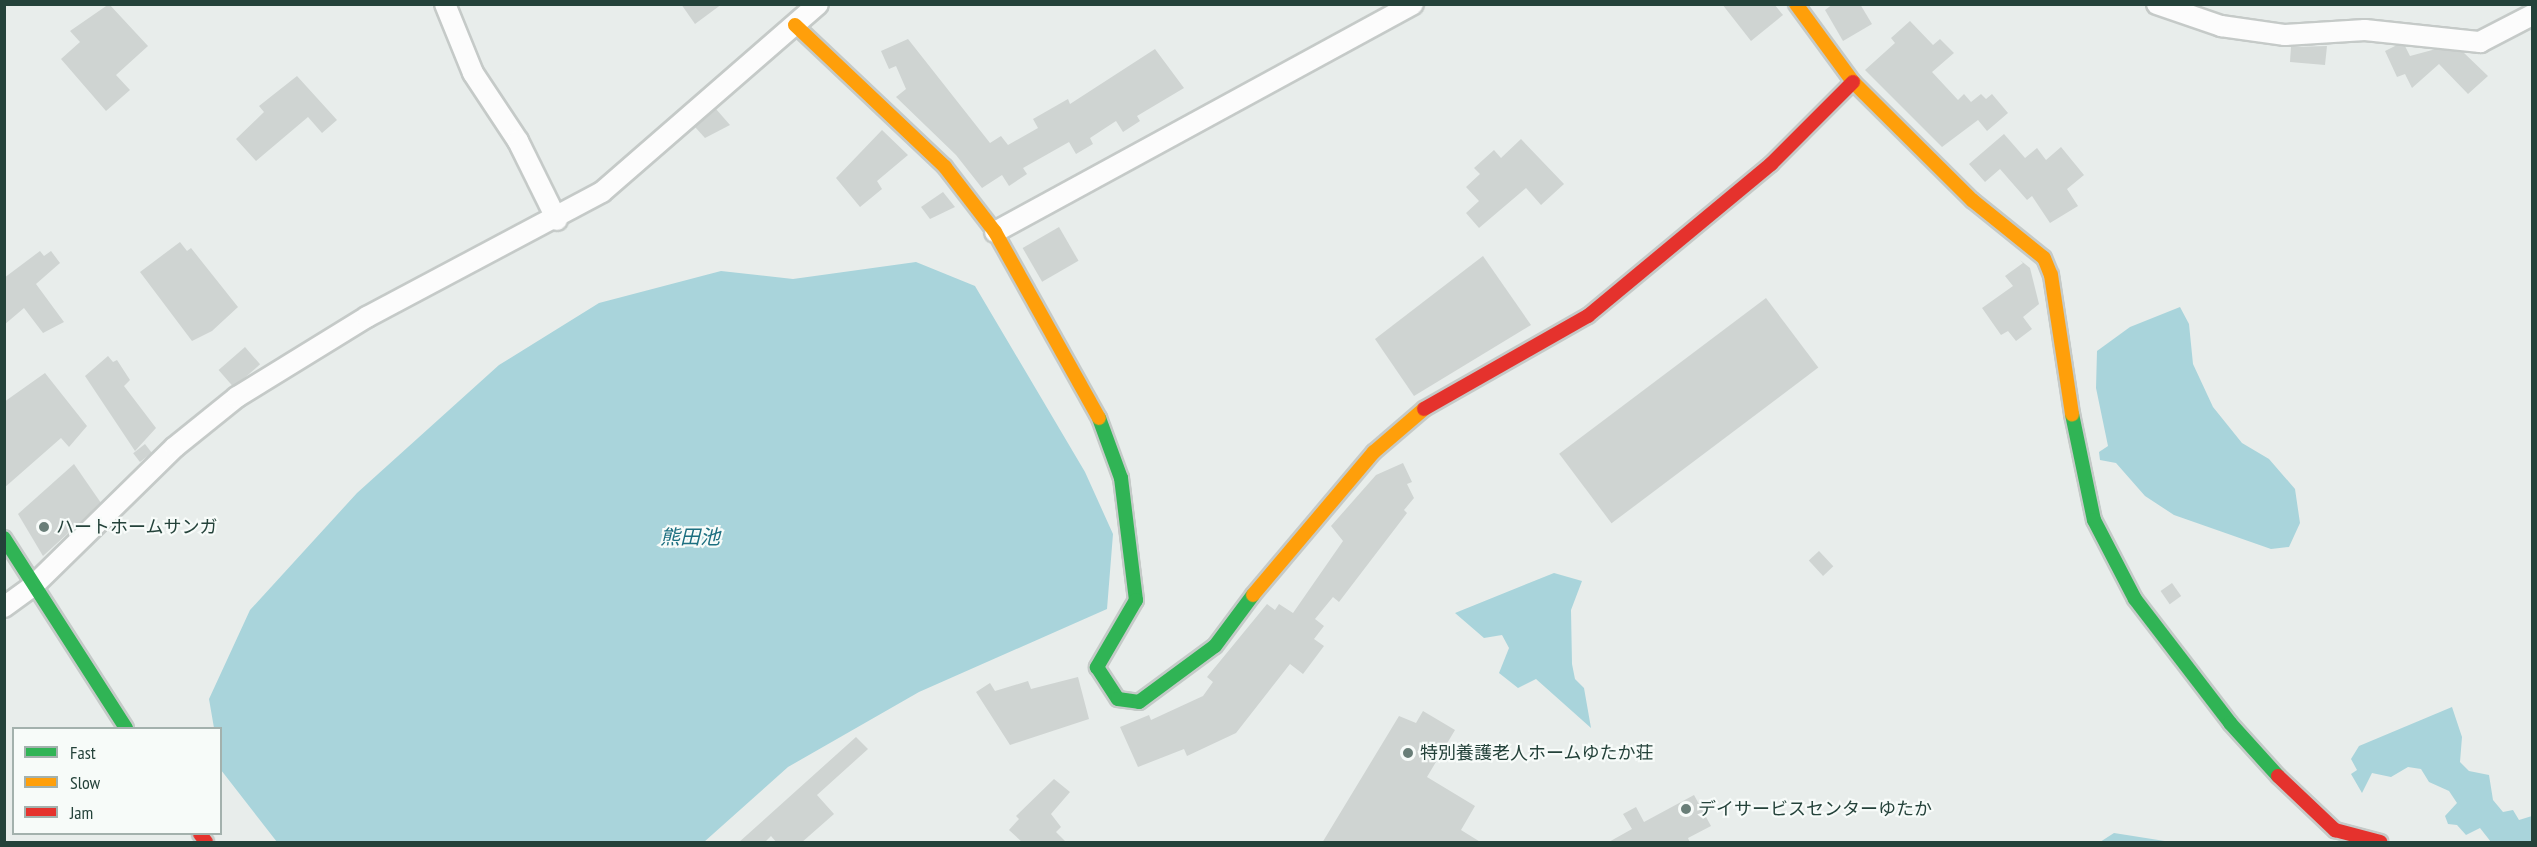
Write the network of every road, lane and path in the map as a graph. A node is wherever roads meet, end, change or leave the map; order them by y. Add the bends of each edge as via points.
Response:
1 (446, 4) edge
2 (818, 4) edge
3 (1413, 4) edge
4 (1796, 4) edge
5 (2157, 4) edge
6 (2532, 15) edge
7 (795, 25) junction
8 (1853, 82) junction
9 (557, 220) junction
10 (995, 232) junction
11 (4, 538) edge
12 (34, 585) junction
13 (4, 607) edge
14 (125, 727) edge
15 (2380, 843) edge

1 - 9 street via 473,73 518,141
2 - 7 street
3 - 10 street
4 - 8 street
5 - 6 street via 2221,26 2285,35 2365,30 2480,42
7 - 9 street via 653,153
7 - 10 street via 945,167
8 - 10 street via 1772,164 1588,316 1430,404 1374,452 1276,564 1215,646 1139,702 1118,699 1097,668 1136,600 1121,478 1106,430
8 - 15 street via 1972,200 2044,258 2094,520 2135,599 2230,723 2313,813 2335,830
9 - 12 street via 367,317 237,397 175,447
11 - 12 street
12 - 13 street
12 - 14 street

